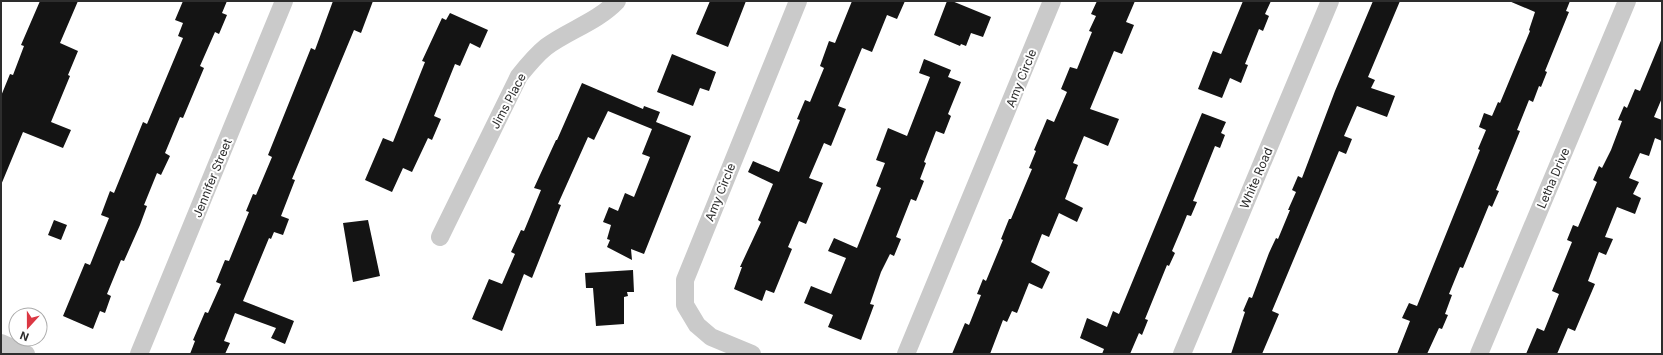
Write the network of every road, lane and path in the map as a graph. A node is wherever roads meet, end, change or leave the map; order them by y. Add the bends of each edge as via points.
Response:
1 (284, 1) edge
2 (617, 1) edge
3 (798, 1) edge
4 (1052, 1) edge
5 (1330, 1) edge
6 (1627, 1) edge
7 (440, 237) dead end
8 (1, 343) edge
9 (26, 354) edge
10 (139, 354) edge
11 (752, 354) edge
12 (906, 354) edge
13 (1182, 354) edge
14 (1479, 354) edge

1 - 10 street, Jennifer Street
2 - 7 street, Jims Place via 594,20 547,47 519,76
3 - 11 street, Amy Circle via 685,280 685,305 697,325 711,337
4 - 12 street, Amy Circle
5 - 13 street, White Road
6 - 14 street, Letha Drive
8 - 9 street

